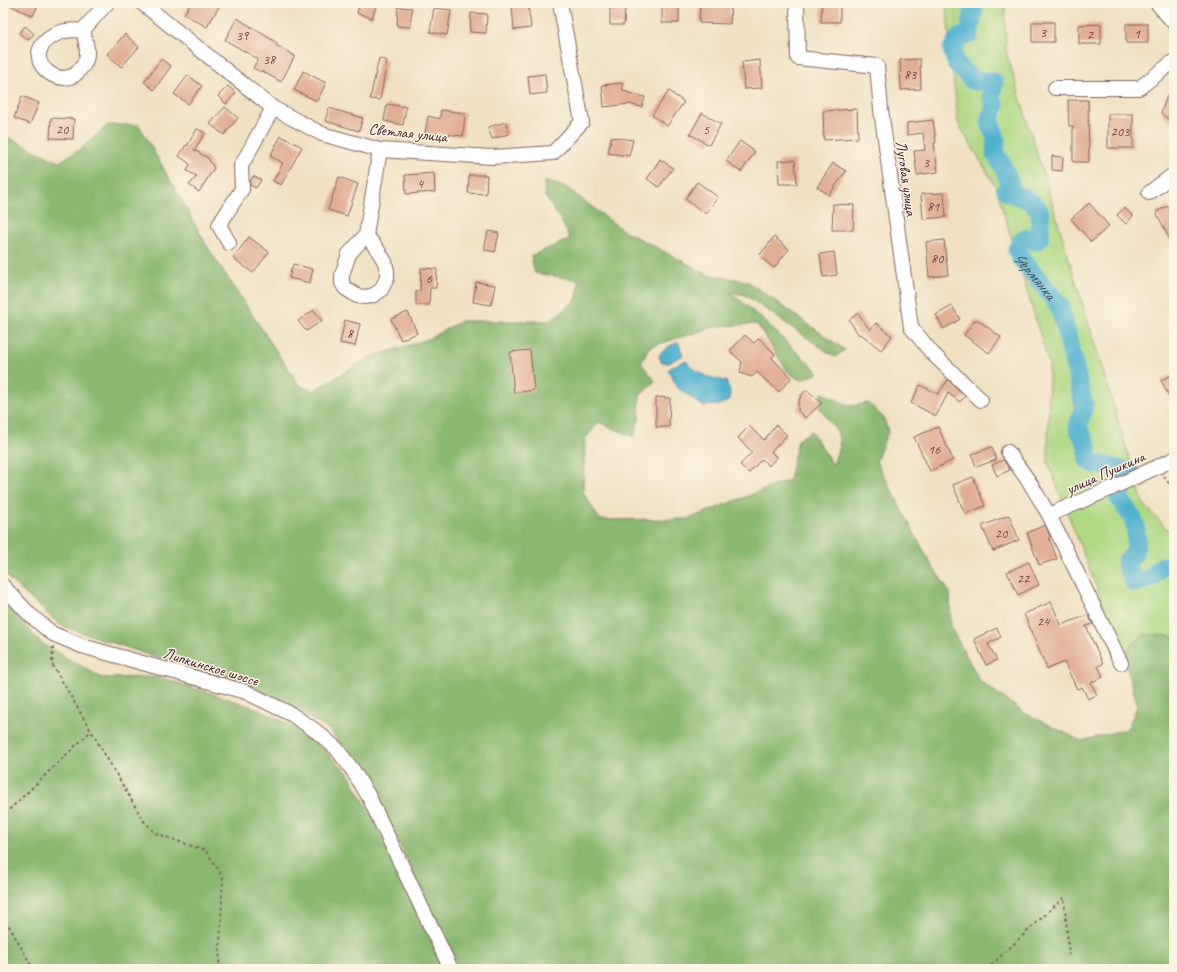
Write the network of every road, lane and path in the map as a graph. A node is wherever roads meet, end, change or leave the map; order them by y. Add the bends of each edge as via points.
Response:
1 (107, 3) edge
2 (142, 3) edge
3 (560, 3) edge
4 (797, 3) edge
5 (1157, 3) edge
6 (1174, 24) edge
7 (83, 30) dead end
8 (1174, 62) edge
9 (1054, 88) dead end
10 (273, 108) junction
11 (380, 150) junction
12 (1174, 174) edge
13 (1149, 193) dead end
14 (366, 234) dead end
15 (229, 243) dead end
16 (981, 400) dead end
17 (1008, 452) dead end
18 (1174, 458) edge
19 (1158, 466) junction
20 (1174, 491) edge
21 (1049, 515) junction
22 (3, 586) edge
23 (53, 634) junction
24 (1121, 663) dead end
25 (92, 731) junction
26 (3, 820) edge
27 (3, 915) edge
28 (1069, 955) dead end
29 (33, 969) edge
30 (219, 969) edge
31 (451, 969) edge
32 (987, 969) edge

1 - 7 street
2 - 10 street, Светлая улица
3 - 11 street, Светлая улица via 582,122 553,153 492,157
4 - 16 street, Луговая улица via 798,58 877,66 911,327 932,353
5 - 6 street
8 - 9 street via 1139,88
10 - 11 street, Светлая улица via 322,134
10 - 15 street via 241,166 242,190 219,225
11 - 14 street
12 - 13 street
17 - 21 street via 1030,482
18 - 19 street, улица Пушкина
19 - 20 path
19 - 21 street, улица Пушкина
21 - 24 street
22 - 23 street, Липкинское шоссе via 30,615
23 - 25 path via 52,664
23 - 31 street, Липкинское шоссе via 82,646 246,692 291,714 316,730 336,748 368,795
25 - 26 path via 8,811
25 - 30 path via 143,820 155,833 206,851 223,877
27 - 29 path
28 - 32 path via 1064,897

